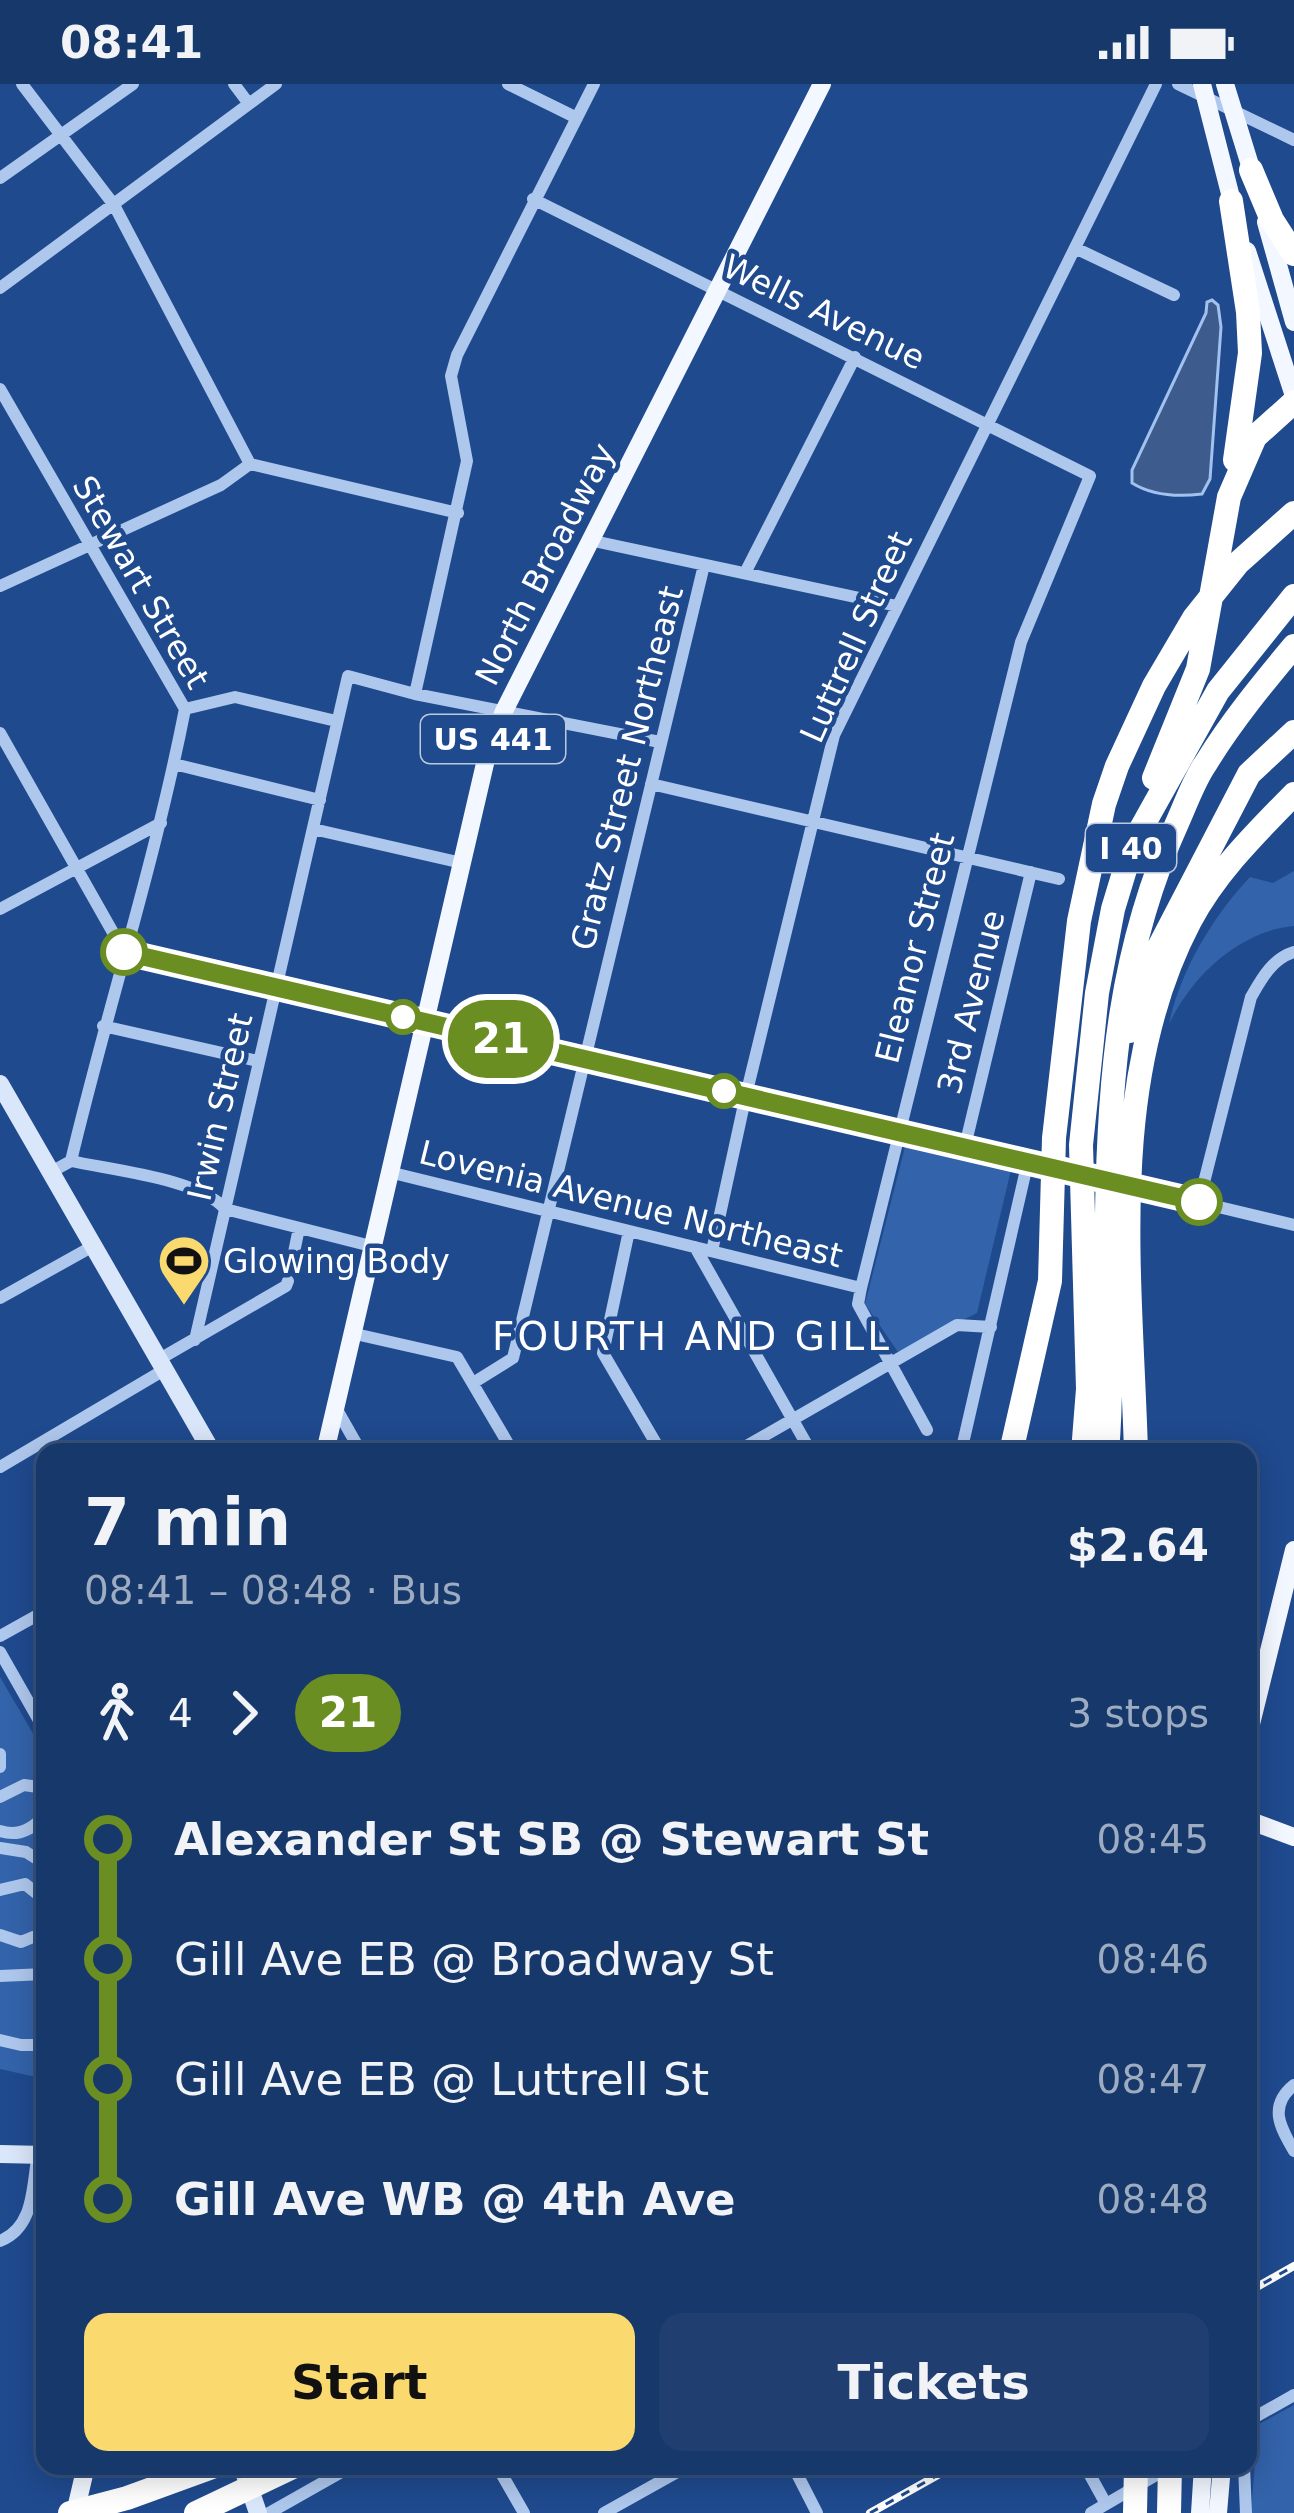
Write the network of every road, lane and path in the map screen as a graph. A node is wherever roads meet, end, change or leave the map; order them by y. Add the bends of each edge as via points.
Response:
1 (22, 84) edge
2 (133, 84) edge
3 (234, 84) edge
4 (276, 84) edge
5 (508, 84) edge
6 (594, 84) edge
7 (821, 84) edge
8 (1156, 84) edge
9 (1225, 84) edge
10 (1188, 85) edge
11 (249, 104) junction
12 (577, 118) junction
13 (62, 134) junction
14 (1294, 140) edge
15 (1251, 170) junction
16 (0, 178) edge
17 (533, 199) junction
18 (1232, 201) junction
19 (114, 205) junction
20 (1077, 248) junction
21 (1294, 254) edge
22 (0, 288) edge
23 (719, 290) junction
24 (1174, 295) dead end
25 (1294, 322) edge
26 (855, 357) junction
27 (0, 389) edge
28 (1294, 399) edge
29 (989, 422) junction
30 (250, 464) junction
31 (1090, 476) joint
32 (1228, 497) junction
33 (458, 513) junction
34 (1294, 513) edge
35 (589, 540) junction
36 (88, 544) junction
37 (704, 565) junction
38 (746, 573) junction
39 (0, 586) edge
40 (1294, 596) edge
41 (897, 606) junction
42 (1294, 646) edge
43 (415, 694) junction
44 (185, 709) junction
45 (504, 711) junction
46 (336, 721) junction
47 (1294, 732) edge
48 (0, 733) edge
49 (660, 742) junction
50 (174, 764) junction
51 (651, 784) junction
52 (1294, 794) edge
53 (320, 800) junction
54 (816, 821) junction
55 (161, 823) junction
56 (313, 829) junction
57 (1132, 843) junction
58 (965, 858) junction
59 (462, 863) junction
60 (78, 866) junction
61 (1031, 872) junction
62 (1059, 879) dead end
63 (0, 909) edge
64 (124, 952) junction
65 (1294, 952) edge
66 (275, 987) junction
67 (422, 1021) junction
68 (103, 1027) junction
69 (584, 1058) junction
70 (258, 1061) junction
71 (0, 1084) edge
72 (746, 1096) junction
73 (1111, 1122) junction
74 (898, 1131) junction
75 (965, 1146) junction
76 (1120, 1155) junction
77 (71, 1161) junction
78 (1028, 1161) junction
79 (52, 1172) junction
80 (389, 1172) junction
81 (1199, 1202) junction
82 (225, 1209) junction
83 (548, 1211) junction
84 (1118, 1218) junction
85 (1294, 1225) edge
86 (299, 1228) junction
87 (629, 1231) junction
88 (95, 1244) junction
89 (371, 1246) junction
90 (695, 1247) junction
91 (712, 1251) junction
92 (861, 1288) junction
93 (0, 1298) edge
94 (991, 1327) junction
95 (351, 1334) junction
96 (195, 1340) junction
97 (890, 1364) junction
98 (161, 1365) junction
99 (473, 1384) junction
100 (336, 1408) junction
101 (793, 1420) junction
102 (927, 1430) dead end
103 (38, 1443) edge
104 (207, 1443) edge
105 (327, 1443) edge
106 (356, 1443) edge
107 (508, 1443) edge
108 (657, 1443) edge
109 (752, 1443) edge
110 (806, 1443) edge
111 (963, 1443) edge
112 (1013, 1443) edge
113 (1084, 1443) edge
114 (1108, 1443) edge
115 (1135, 1443) edge
116 (36, 1444) edge
117 (0, 1467) edge
118 (1294, 1550) edge
119 (1288, 1599) edge
120 (36, 1616) edge
121 (0, 1636) edge
122 (0, 1652) edge
123 (1257, 1705) edge
124 (36, 1716) edge
125 (0, 1754) edge
126 (0, 1767) edge
127 (36, 1787) edge
128 (0, 1798) edge
129 (36, 1822) edge
130 (1257, 1824) edge
131 (0, 1831) edge
132 (1294, 1838) edge
133 (0, 1848) edge
134 (36, 1858) edge
135 (0, 1890) edge
136 (36, 1892) edge
137 (0, 1935) edge
138 (36, 1936) edge
139 (36, 1974) edge
140 (0, 1976) edge
141 (0, 2040) edge
142 (36, 2046) edge
143 (1294, 2085) edge
144 (1294, 2152) edge
145 (0, 2154) edge
146 (36, 2154) edge
147 (36, 2176) edge
148 (0, 2241) edge
149 (1294, 2396) edge
150 (1257, 2416) edge
151 (83, 2475) edge
152 (191, 2475) edge
153 (245, 2475) edge
154 (276, 2475) edge
155 (336, 2475) edge
156 (502, 2475) edge
157 (671, 2475) edge
158 (798, 2475) edge
159 (1090, 2475) edge
160 (1136, 2475) edge
161 (1155, 2475) edge
162 (1170, 2475) edge
163 (1202, 2475) edge
164 (1221, 2475) edge
165 (1244, 2475) edge
166 (1106, 2504) junction
167 (72, 2513) edge
168 (196, 2513) edge
169 (258, 2513) edge
170 (269, 2513) edge
171 (524, 2513) edge
172 (604, 2513) edge
173 (817, 2513) edge
174 (1091, 2513) edge
175 (1135, 2513) edge
176 (1169, 2513) edge
177 (1200, 2513) edge
178 (1218, 2513) edge
179 (1246, 2513) edge

1 - 13 street
2 - 13 street
3 - 11 street
4 - 11 street
5 - 12 street
6 - 12 street
7 - 23 main road, North Broadway / US 441
8 - 20 street, Luttrell Street
9 - 15 main road
10 - 14 street
10 - 18 main road
11 - 19 street
12 - 17 street
13 - 16 street
13 - 19 street
15 - 21 highway
15 - 25 main road
17 - 23 street, Wells Avenue
17 - 33 street via 457,355 452,376 467,461
18 - 28 main road
18 - 32 highway via 1250,353
19 - 22 street
19 - 30 street
20 - 24 street
20 - 29 street, Luttrell Street
23 - 26 street, Wells Avenue
23 - 35 main road, North Broadway / US 441
26 - 29 street, Wells Avenue
26 - 38 street
27 - 36 street, Stewart Street
28 - 32 highway via 1255,437
29 - 31 street, Wells Avenue
29 - 41 street, Luttrell Street
30 - 33 street
30 - 36 street
31 - 58 street, Eleanor Street via 1022,642
32 - 57 highway via 1198,669
33 - 43 street
34 - 112 highway via 1238,563 1194,619 1154,686 1104,804 1079,921 1054,1138 1050,1281
35 - 37 street
35 - 45 main road, North Broadway / US 441
36 - 39 street
36 - 44 street, Stewart Street
37 - 38 street
37 - 49 street, Gratz Street Northeast
38 - 41 street
40 - 57 highway, I 40 via 1218,691
41 - 54 street, Luttrell Street via 834,735
42 - 73 highway, I 40 via 1204,766 1162,855 1121,999
43 - 45 street
43 - 46 street, Irwin Street via 349,676
44 - 46 street via 235,697
44 - 50 street, Stewart Street
45 - 49 street
45 - 59 main road, North Broadway / US 441
46 - 53 street, Irwin Street
47 - 73 highway via 1249,774 1145,974
48 - 60 street
49 - 51 street, Gratz Street Northeast
50 - 53 street
50 - 55 street, Stewart Street
51 - 54 street
51 - 69 street, Gratz Street Northeast
52 - 76 highway via 1190,922 1156,1003
53 - 56 street, Irwin Street
54 - 58 street
54 - 72 street, Luttrell Street
55 - 60 street
55 - 64 street, Stewart Street
56 - 59 street
56 - 66 street, Irwin Street
57 - 113 highway, I 40 via 1097,993 1081,1145
58 - 61 street
58 - 74 street, Eleanor Street
59 - 67 main road, North Broadway / US 441
60 - 63 street
60 - 64 street
61 - 62 street
61 - 75 street, 3rd Avenue
64 - 66 street
64 - 68 street, Stewart Street
65 - 81 street via 1265,972 1251,997
66 - 67 street
66 - 70 street, Irwin Street
67 - 69 street
67 - 80 main road, North Broadway / US 441
68 - 70 street
68 - 77 street, Stewart Street
69 - 72 street
69 - 83 street, Gratz Street Northeast
70 - 82 street, Irwin Street
71 - 79 main road
72 - 74 street
72 - 91 street, Luttrell Street
73 - 76 highway, I 40
74 - 75 street
74 - 92 street, Eleanor Street
75 - 78 street
76 - 84 highway, I 40
77 - 79 street
77 - 82 street via 214,1196
78 - 81 street
78 - 94 street
79 - 88 main road
80 - 83 street, Lovenia Avenue Northeast
80 - 89 main road, North Broadway / US 441
81 - 85 street
82 - 86 street
82 - 96 street, Irwin Street
83 - 87 street, Lovenia Avenue Northeast
83 - 99 street, Gratz Street Northeast via 513,1358
84 - 114 highway, I 40
84 - 115 highway
86 - 89 street
86 - 96 street via 286,1286
87 - 90 street, Lovenia Avenue Northeast
87 - 108 street via 604,1352
88 - 93 street
88 - 98 main road
89 - 95 main road, North Broadway / US 441
90 - 91 street, Lovenia Avenue Northeast
90 - 101 street
91 - 92 street, Lovenia Avenue Northeast
92 - 97 street via 858,1304
94 - 97 street via 957,1325
94 - 111 street
95 - 99 street via 457,1357
95 - 100 main road, North Broadway / US 441
96 - 98 street
97 - 101 street
97 - 102 street
98 - 103 street
98 - 104 main road
99 - 107 street
100 - 105 main road, North Broadway / US 441
100 - 106 street
101 - 109 street
101 - 110 street
116 - 117 street
118 - 119 main road
119 - 123 main road
120 - 121 street
122 - 124 street
125 - 126 street
127 - 128 street
129 - 131 street via 16,1834
130 - 132 main road
133 - 134 street
135 - 136 street via 16,1883
137 - 138 street via 21,1942
139 - 140 street
141 - 142 street
143 - 144 street via 1278,2105
145 - 146 main road
147 - 148 street via 25,2223
149 - 150 street
151 - 167 main road
152 - 167 highway
153 - 169 main road
154 - 168 highway
155 - 170 street
156 - 171 street
157 - 172 street
158 - 173 street
159 - 166 street
160 - 175 highway
161 - 166 street
162 - 176 highway
163 - 177 main road
164 - 178 main road
165 - 179 street
166 - 174 street

